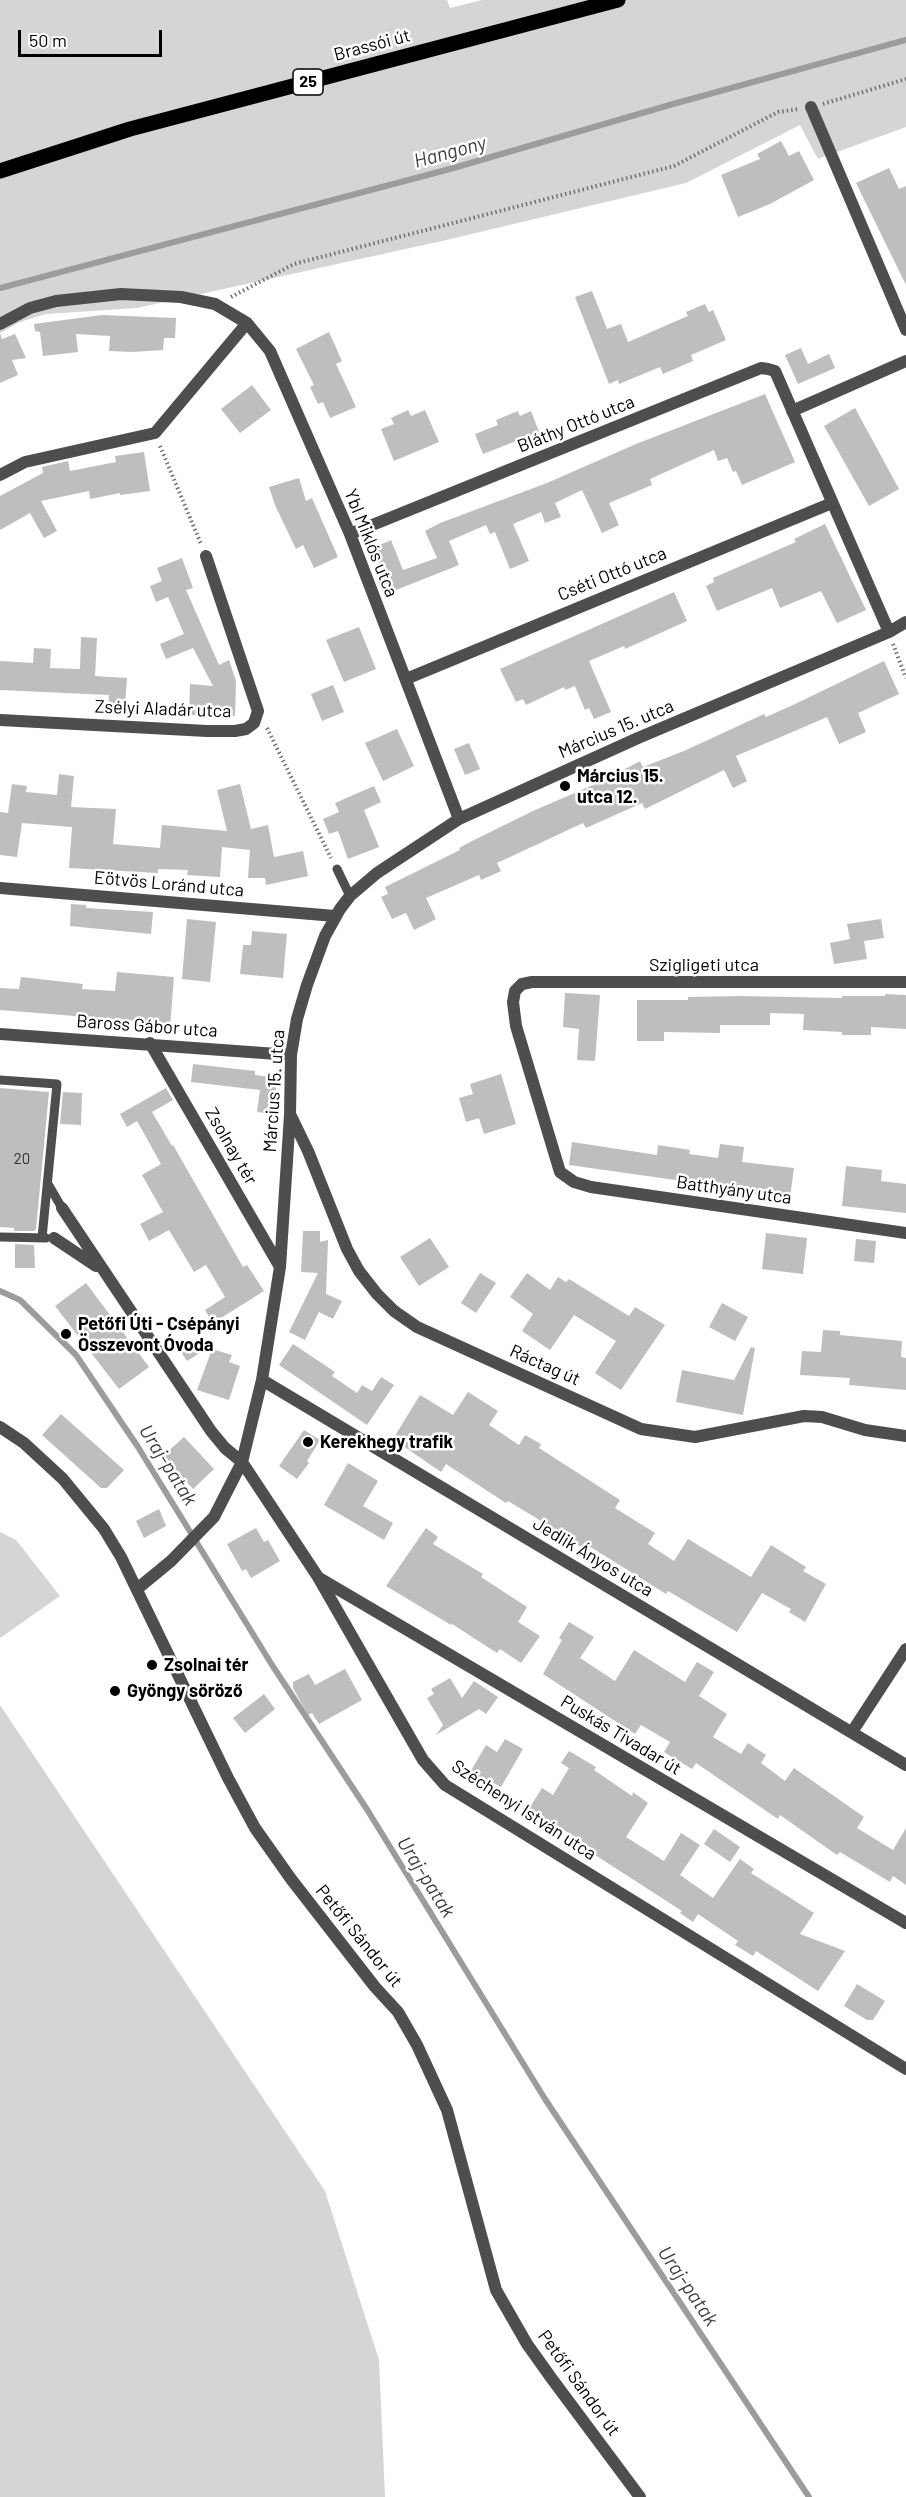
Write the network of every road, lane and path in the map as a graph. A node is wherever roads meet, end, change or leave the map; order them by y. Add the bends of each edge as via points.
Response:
1 (618, 0) edge
2 (906, 79) edge
3 (812, 107) junction
4 (0, 171) edge
5 (215, 304) junction
6 (247, 323) junction
7 (0, 324) edge
8 (906, 330) edge
9 (906, 361) edge
10 (792, 411) junction
11 (155, 433) junction
12 (0, 475) edge
13 (832, 502) junction
14 (350, 534) junction
15 (206, 556) joint
16 (906, 622) edge
17 (889, 632) junction
18 (906, 678) edge
19 (406, 679) junction
20 (258, 711) junction
21 (0, 720) edge
22 (459, 819) junction
23 (337, 869) joint
24 (0, 888) edge
25 (350, 896) junction
26 (335, 916) junction
27 (906, 982) edge
28 (0, 1034) edge
29 (150, 1043) junction
30 (291, 1055) junction
31 (0, 1080) edge
32 (290, 1115) junction
33 (560, 1172) joint
34 (48, 1184) junction
35 (62, 1208) joint
36 (906, 1233) edge
37 (0, 1237) edge
38 (48, 1238) junction
39 (280, 1267) junction
40 (103, 1271) junction
41 (262, 1380) junction
42 (0, 1427) edge
43 (906, 1436) edge
44 (242, 1462) junction
45 (318, 1577) junction
46 (137, 1590) junction
47 (906, 1649) edge
48 (852, 1732) junction
49 (906, 1765) edge
50 (906, 1923) edge
51 (906, 2069) edge
52 (640, 2497) edge

1 - 4 main road, Brassói út / 25 via 130,129
2 - 3 path
3 - 5 path via 778,112 674,166 294,264
3 - 8 street
5 - 6 street, Ybl Miklós utca
5 - 7 street via 169,296 121,294 76,298 30,308
6 - 11 street
6 - 14 street, Ybl Miklós utca via 270,351
9 - 10 street
10 - 13 street
10 - 14 street, Bláthy Ottó utca via 775,371 761,368
11 - 12 street via 32,460
11 - 15 path
13 - 17 street
13 - 19 street, Cséti Ottó utca
14 - 19 street, Ybl Miklós utca
15 - 20 street, Zsélyi Aladár utca
16 - 17 street, Március 15. utca
17 - 18 path
17 - 22 street, Március 15. utca
19 - 22 street, Ybl Miklós utca
20 - 21 street, Zsélyi Aladár utca via 254,723 236,731
20 - 23 path
22 - 25 street, Március 15. utca via 377,873
23 - 25 lane
24 - 26 street, Eötvös Loránd utca
25 - 26 street, Március 15. utca
26 - 30 street, Március 15. utca via 307,985
27 - 33 street, Szigligeti utca via 522,984 515,991 513,1002 516,1026
28 - 29 street, Baross Gábor utca
29 - 30 street, Baross Gábor utca
29 - 39 street, Zsolnay tér
30 - 32 street, Március 15. utca
31 - 34 lane via 57,1084
32 - 39 street, Március 15. utca
32 - 43 street, Ráctag út via 359,1270 386,1303 417,1328 641,1429 695,1437 804,1416
33 - 36 street, Batthyány utca via 591,1187
34 - 35 lane
34 - 38 lane
35 - 40 street, Széchenyi István utca
37 - 38 lane
38 - 40 street
39 - 41 street, Március 15. utca
40 - 44 street, Széchenyi István utca via 211,1431
41 - 44 street, Március 15. utca
41 - 48 street, Jedlik Ányos utca
42 - 46 street, Petőfi Sándor út via 44,1461 83,1501 104,1529
44 - 45 street, Széchenyi István utca
44 - 46 street, Március 15. utca via 222,1505 204,1529
45 - 50 street, Puskás Tivadar út
45 - 51 street, Széchenyi István utca via 423,1760 445,1785
46 - 52 street, Petőfi Sándor út via 255,1828 375,1987 399,2012 417,2045 447,2110 496,2290 527,2344
47 - 48 street
48 - 49 street, Jedlik Ányos utca

